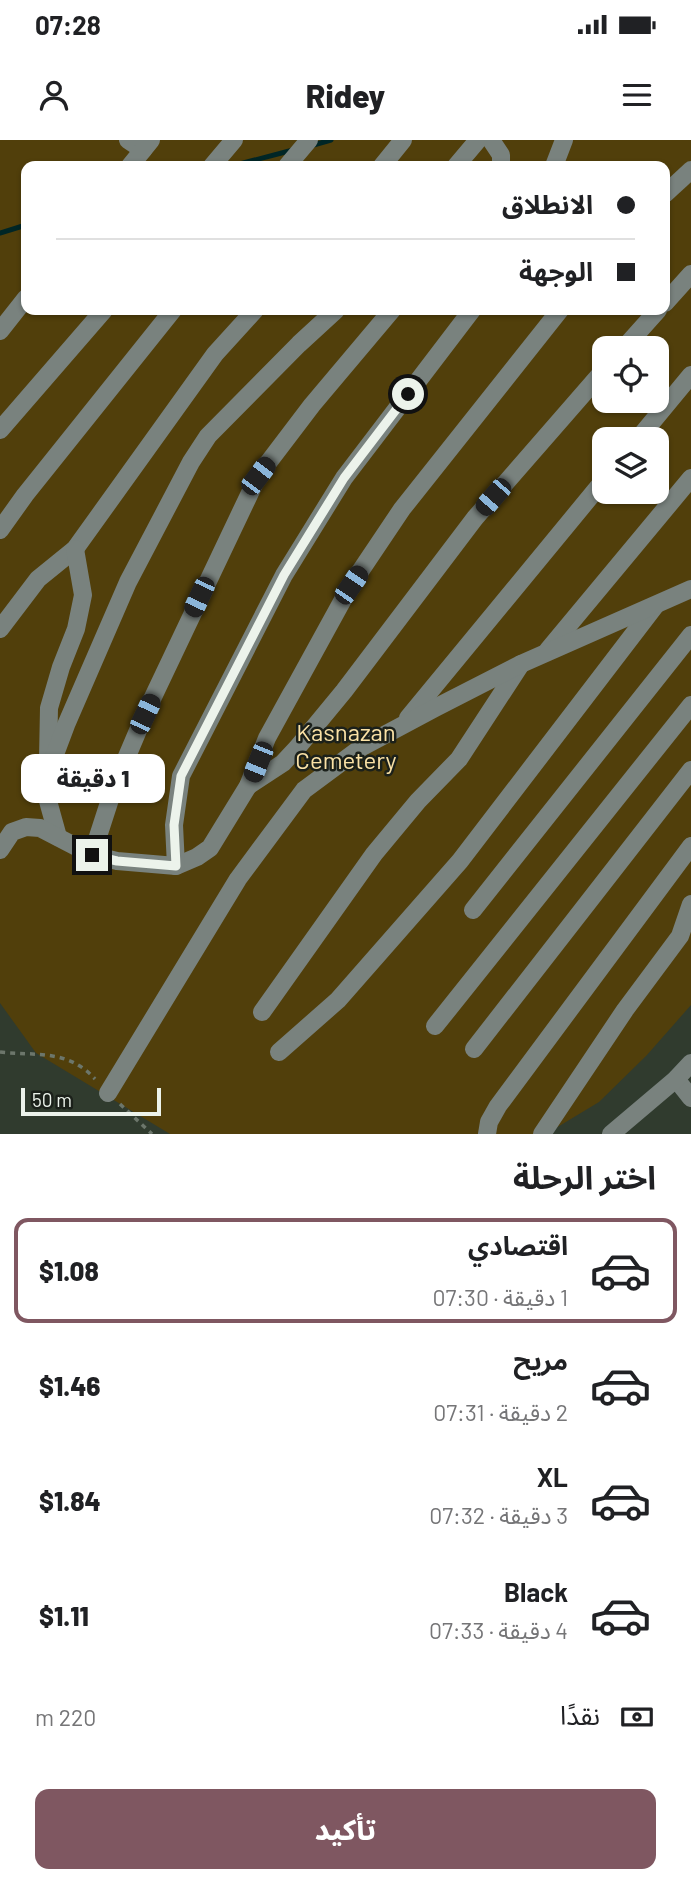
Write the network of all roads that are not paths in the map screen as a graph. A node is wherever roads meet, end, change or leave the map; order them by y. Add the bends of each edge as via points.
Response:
1 (234, 140) edge
2 (309, 140) edge
3 (403, 140) edge
4 (478, 140) edge
5 (491, 140) edge
6 (564, 140) edge
7 (141, 143) edge
8 (133, 161) edge
9 (216, 161) edge
10 (291, 161) edge
11 (386, 161) edge
12 (460, 161) edge
13 (501, 161) edge
14 (556, 161) edge
15 (691, 170) edge
16 (670, 189) edge
17 (691, 274) edge
18 (670, 297) edge
19 (21, 304) edge
20 (100, 315) edge
21 (169, 315) edge
22 (250, 315) edge
23 (331, 315) edge
24 (388, 315) edge
25 (468, 315) edge
26 (556, 315) edge
27 (654, 315) edge
28 (0, 331) edge
29 (635, 336) edge
30 (691, 375) edge
31 (592, 384) edge
32 (648, 427) edge
33 (0, 430) edge
34 (691, 478) edge
35 (592, 495) edge
36 (0, 530) edge
37 (75, 549) junction
38 (691, 575) edge
39 (687, 591) edge
40 (656, 605) junction
41 (0, 629) edge
42 (691, 635) edge
43 (546, 653) junction
44 (521, 664) junction
45 (691, 705) edge
46 (402, 726) junction
47 (691, 770) edge
48 (48, 774) junction
49 (248, 786) junction
50 (58, 837) junction
51 (691, 846) edge
52 (0, 850) edge
53 (92, 855) junction
54 (176, 866) junction
55 (691, 904) edge
56 (473, 910) dead end
57 (262, 1012) dead end
58 (435, 1026) dead end
59 (474, 1049) dead end
60 (279, 1052) dead end
61 (691, 1063) edge
62 (676, 1079) junction
63 (108, 1093) road end
64 (691, 1098) edge
65 (487, 1134) edge
66 (542, 1134) edge
67 (611, 1134) edge

1 - 9 street
2 - 10 street
3 - 11 street
4 - 12 street
5 - 13 street
6 - 14 street
7 - 8 street
15 - 16 street
17 - 18 street
19 - 28 street
20 - 33 street
21 - 36 street
22 - 37 street via 215,354
23 - 48 street via 231,411 191,462 128,582
24 - 53 street via 258,476 145,714
25 - 54 street via 344,478 284,575 181,776 174,825
26 - 49 street via 402,509 351,585 267,738
27 - 29 street
30 - 32 street
31 - 49 street via 475,518 297,748
34 - 43 street
35 - 46 street
37 - 41 street via 38,579
37 - 48 street via 83,595 50,708
38 - 39 street
39 - 40 street
40 - 43 street
40 - 60 street via 460,861 338,1000
42 - 56 street
43 - 44 street
44 - 46 street
44 - 57 street via 459,759 374,854
45 - 58 street
46 - 63 street via 362,747 304,790 238,879
47 - 59 street
48 - 50 street via 48,801
49 - 54 street via 210,849
50 - 52 street via 26,827 12,832
50 - 53 street
51 - 65 street via 498,1106
53 - 54 street
55 - 66 street via 680,936
61 - 62 street
62 - 64 street
62 - 67 street

